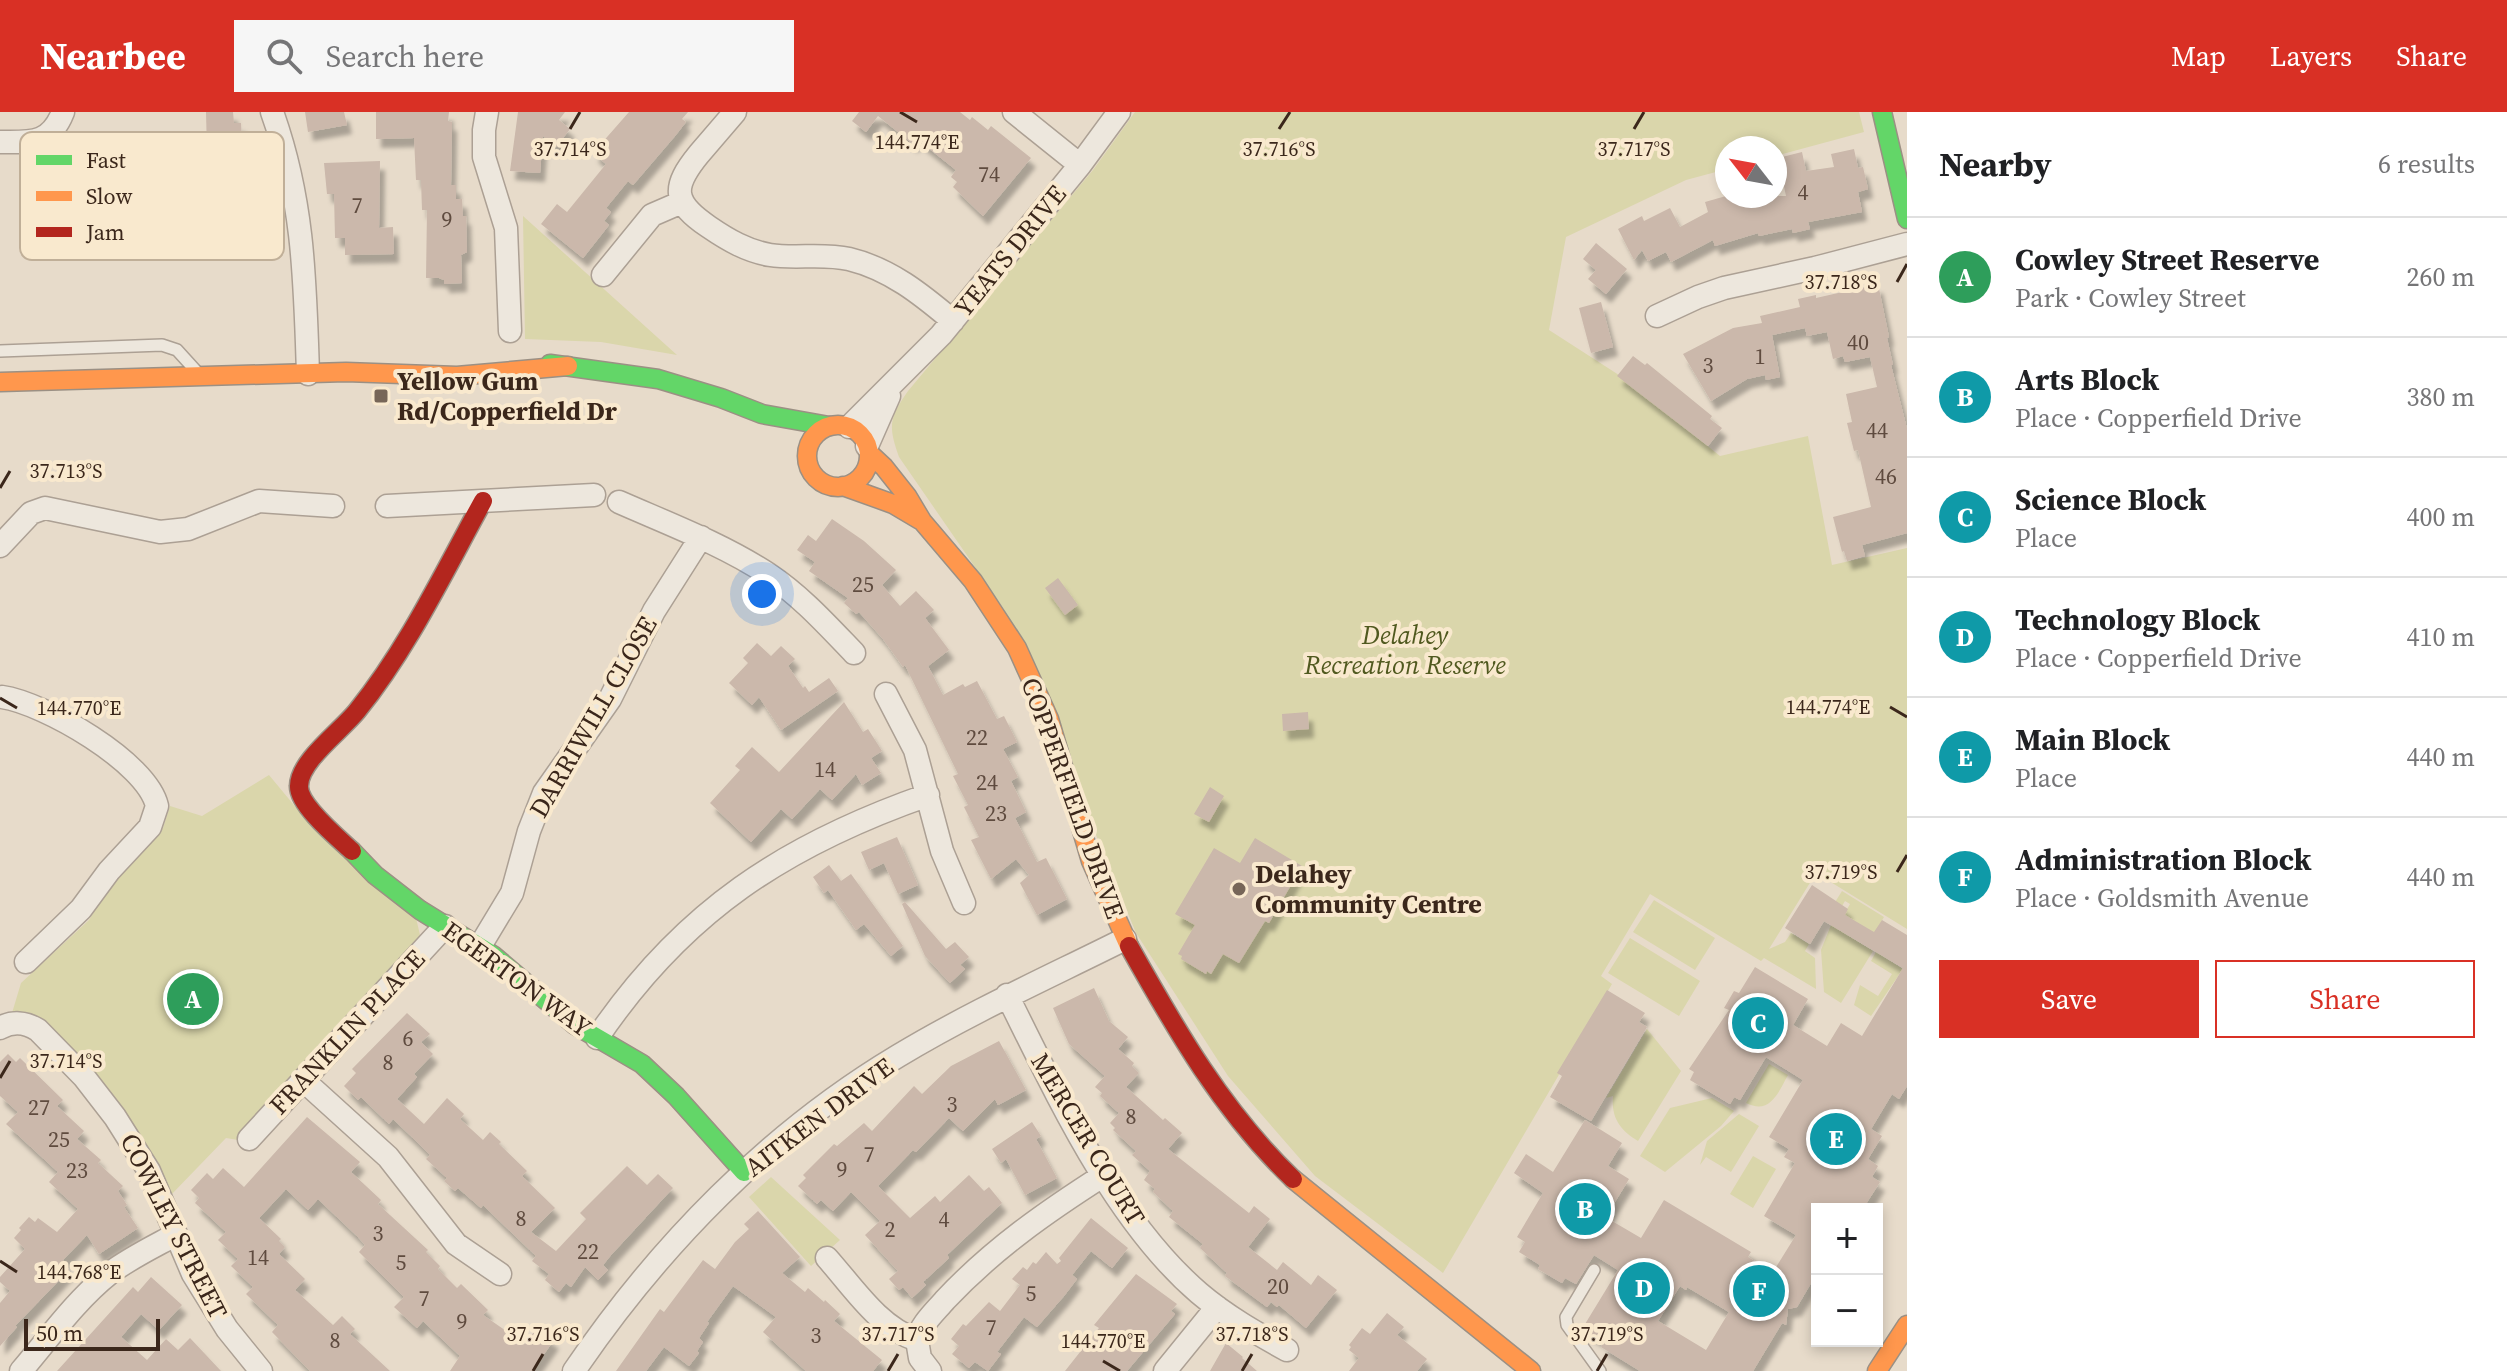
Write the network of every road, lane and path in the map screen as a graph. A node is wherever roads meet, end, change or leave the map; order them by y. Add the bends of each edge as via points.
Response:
1 (63, 112) edge
2 (272, 112) edge
3 (487, 112) edge
4 (735, 112) edge
5 (1014, 112) edge
6 (1119, 112) edge
7 (1882, 112) edge
8 (52, 132) edge
9 (279, 132) edge
10 (20, 141) edge
11 (0, 142) edge
12 (284, 149) edge
13 (1080, 165) junction
14 (682, 202) junction
15 (1907, 219) edge
16 (1907, 244) edge
17 (603, 275) dead end
18 (1657, 316) dead end
19 (953, 321) junction
20 (510, 331) dead end
21 (0, 351) edge
22 (308, 374) junction
23 (201, 377) junction
24 (0, 382) edge
25 (895, 384) junction
26 (762, 414) junction
27 (839, 427) junction
28 (868, 449) junction
29 (807, 454) junction
30 (843, 486) junction
31 (594, 495) dead end
32 (483, 501) junction
33 (619, 502) dead end
34 (333, 506) dead end
35 (387, 506) dead end
36 (922, 521) junction
37 (701, 537) junction
38 (0, 546) edge
39 (854, 653) dead end
40 (886, 694) dead end
41 (1, 699) edge
42 (928, 795) junction
43 (964, 903) dead end
44 (445, 926) junction
45 (1125, 939) junction
46 (480, 946) junction
47 (26, 962) dead end
48 (1007, 995) junction
49 (7, 1026) edge
50 (597, 1038) junction
51 (303, 1080) junction
52 (249, 1139) dead end
53 (744, 1172) junction
54 (1104, 1175) junction
55 (175, 1235) junction
56 (827, 1258) dead end
57 (1594, 1270) dead end
58 (500, 1274) dead end
59 (1217, 1307) junction
60 (1907, 1325) edge
61 (917, 1340) junction
62 (1287, 1350) dead end
63 (21, 1371) edge
64 (261, 1371) edge
65 (574, 1371) edge
66 (930, 1371) edge
67 (1165, 1371) edge
68 (1531, 1371) edge
69 (1600, 1371) edge
70 (1877, 1371) edge

1 - 8 street
2 - 9 street
3 - 20 street via 484,157 506,228
4 - 14 street via 682,177
5 - 13 street
6 - 13 street, YEATS DRIVE
7 - 15 street
10 - 11 street
12 - 22 street via 302,232
13 - 19 street, YEATS DRIVE
14 - 17 street via 652,215
14 - 19 street via 694,217 743,247 772,255 827,255 891,274
16 - 18 street via 1724,288
19 - 25 street, YEATS DRIVE
21 - 23 lane via 162,345 177,350
22 - 23 street
22 - 26 street via 504,375 568,366 658,379
23 - 24 street
25 - 27 street, YEATS DRIVE
25 - 28 street, YEATS DRIVE
26 - 27 street
26 - 29 street
27 - 28 street via 857,431
27 - 29 street via 814,437
28 - 30 street via 865,471
28 - 36 street, COPPERFIELD DRIVE
29 - 30 street via 818,479
30 - 36 street, COPPERFIELD DRIVE
31 - 32 street
32 - 35 street
32 - 44 street, EGERTON WAY via 398,654 297,783 305,804 351,852
33 - 37 street
34 - 38 street via 259,501 175,533 45,508 31,513
36 - 45 street, COPPERFIELD DRIVE via 989,603 1028,670 1058,746 1091,861
37 - 39 street via 769,575 806,603
37 - 46 street, DARRIWILL CLOSE via 654,611 610,699 544,793 512,893
40 - 42 street via 915,750
41 - 47 street via 29,703 104,745 149,785 157,806 150,827 81,909
42 - 43 street via 942,851
42 - 50 street via 805,846 726,897 658,960
44 - 46 street, EGERTON WAY
44 - 51 street, FRANKLIN PLACE
45 - 48 street, AITKEN DRIVE
45 - 68 street, COPPERFIELD DRIVE via 1175,1029 1259,1146 1314,1198
46 - 50 street, EGERTON WAY
48 - 53 street, AITKEN DRIVE via 868,1075
48 - 54 street, MERCER COURT
49 - 55 street, COWLEY STREET via 38,1030 100,1096 149,1171
50 - 53 street, EGERTON WAY via 642,1064
51 - 52 street, FRANKLIN PLACE
51 - 58 street via 388,1157 456,1244
53 - 65 street, AITKEN DRIVE via 667,1249
54 - 59 street, MERCER COURT via 1158,1251
54 - 61 street via 1006,1241 934,1313
55 - 63 street via 93,1288
55 - 64 street, COWLEY STREET via 210,1303
56 - 61 street via 888,1326
57 - 69 lane via 1566,1317
59 - 62 street, MERCER COURT
59 - 67 street
60 - 70 street
61 - 66 street via 920,1358

